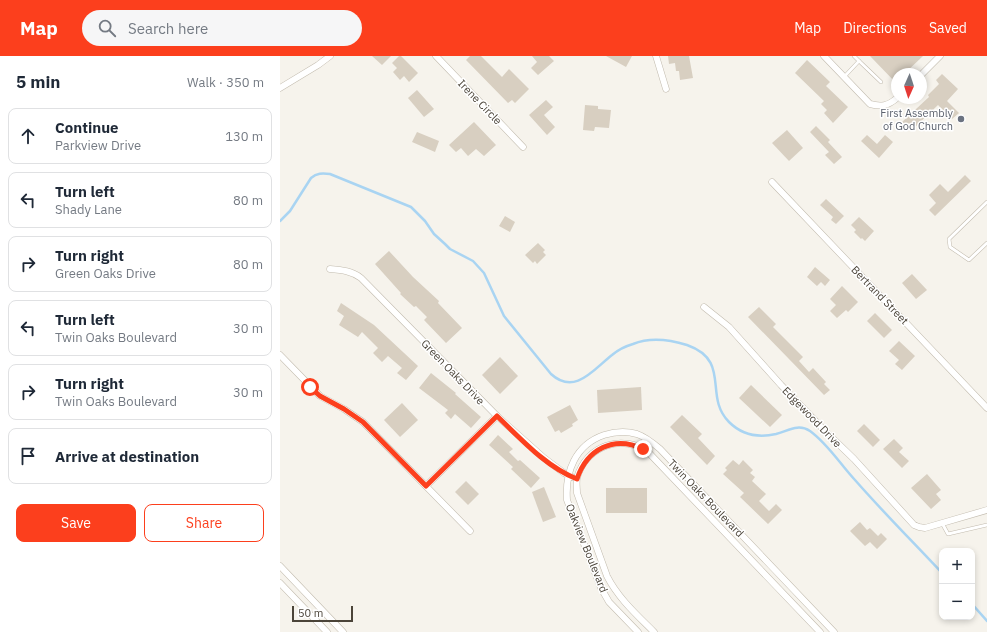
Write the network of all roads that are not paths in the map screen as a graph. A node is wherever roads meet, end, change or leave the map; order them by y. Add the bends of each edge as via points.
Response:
1 (330, 56) edge
2 (436, 56) edge
3 (656, 56) edge
4 (824, 56) edge
5 (854, 56) edge
6 (940, 56) edge
7 (859, 61) junction
8 (927, 69) edge
9 (844, 77) junction
10 (881, 82) dead end
11 (280, 88) edge
12 (666, 89) dead end
13 (891, 102) edge
14 (523, 148) dead end
15 (772, 182) dead end
16 (987, 202) edge
17 (987, 243) edge
18 (330, 269) dead end
19 (704, 307) dead end
20 (280, 355) edge
21 (987, 408) edge
22 (497, 416) junction
23 (568, 475) junction
24 (577, 479) junction
25 (426, 486) junction
26 (987, 510) edge
27 (942, 523) junction
28 (987, 525) edge
29 (470, 531) dead end
30 (280, 566) edge
31 (280, 583) edge
32 (341, 631) edge
33 (327, 632) edge
34 (638, 632) edge
35 (654, 632) edge
36 (820, 632) edge
37 (834, 632) edge

1 - 11 street
2 - 14 street, Irene Circle
3 - 12 street
4 - 9 street
5 - 7 lane
6 - 8 street
7 - 9 lane
7 - 10 lane
9 - 13 street via 870,104 880,106
15 - 21 street, Bertrand Street
16 - 17 lane via 949,239 950,247 969,260
18 - 22 street, Green Oaks Drive via 354,273 361,278
19 - 27 street, Edgewood Drive via 729,327 910,521 925,528
20 - 25 street via 320,396 363,422
22 - 23 street, Green Oaks Drive via 544,458
22 - 25 street
23 - 24 street, Green Oaks Drive
23 - 34 street, Oakview Boulevard via 566,488 570,508 601,588 609,602
23 - 37 street, Twin Oaks Boulevard via 580,451 596,438 623,432 643,437 660,449
24 - 35 street, Oakview Boulevard via 579,501 612,587
24 - 36 street, Twin Oaks Boulevard via 581,468 593,454 609,444 632,444 643,449
25 - 29 street
26 - 27 street
27 - 28 lane via 948,534
30 - 32 street
31 - 33 street

